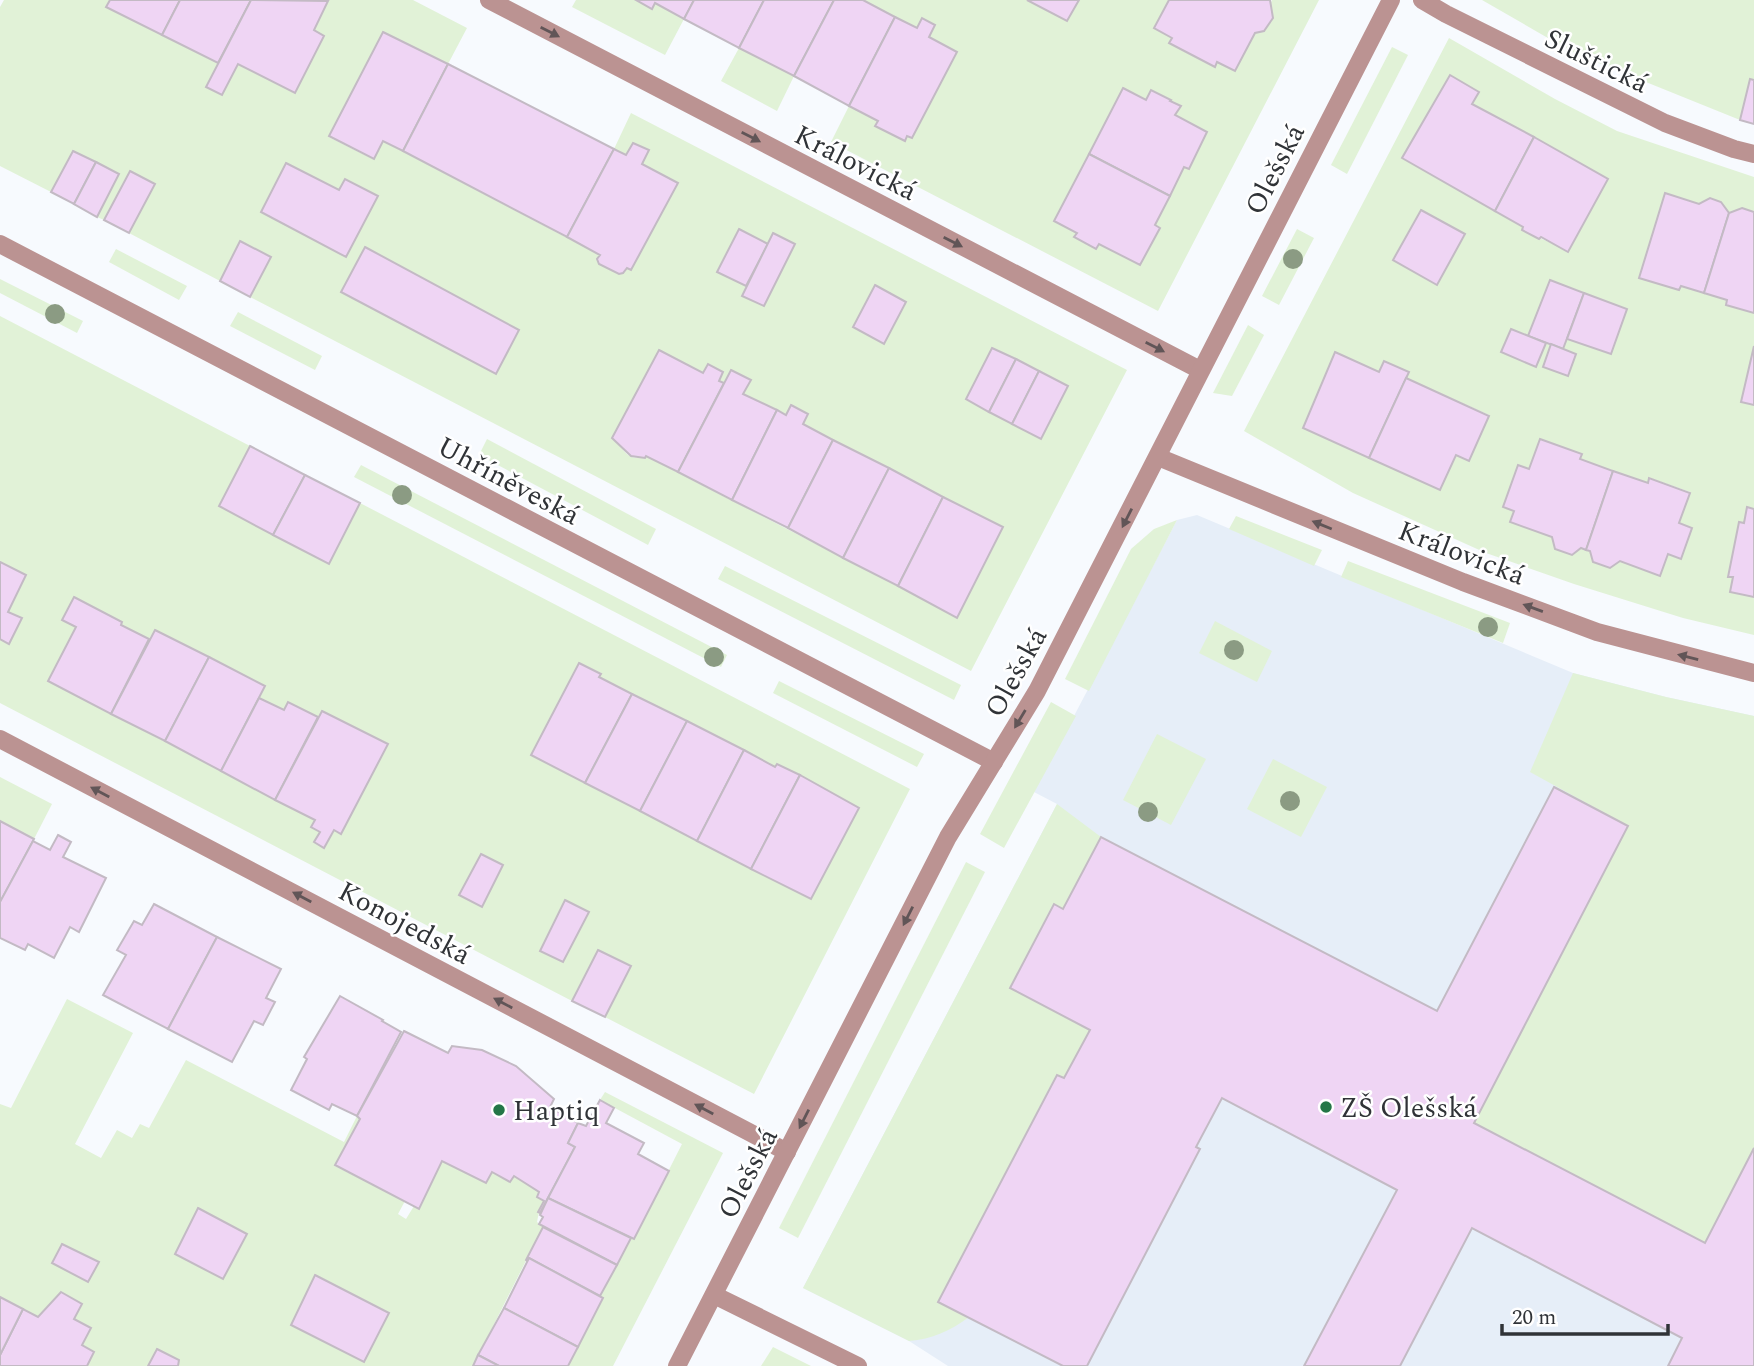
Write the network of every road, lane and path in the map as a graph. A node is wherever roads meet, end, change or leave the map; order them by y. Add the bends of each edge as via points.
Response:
1 (489, 0) edge
2 (1391, 0) edge
3 (1422, 0) edge
4 (1754, 153) edge
5 (0, 244) edge
6 (1200, 369) junction
7 (1158, 457) junction
8 (1754, 673) edge
9 (0, 739) edge
10 (994, 762) junction
11 (787, 1152) junction
12 (714, 1295) junction
13 (677, 1366) edge
14 (858, 1366) edge

1 -> 6 street, Královická
2 - 6 street, Olešská
3 - 4 street, Sluštická via 1665,123
5 - 10 street, Uhříněveská
6 - 7 street, Olešská
8 -> 7 street, Královická via 1597,632
7 -> 10 street, Olešská via 1037,691
11 -> 9 street, Konojedská
10 -> 11 street, Olešská via 948,837
11 - 12 street, Olešská
12 - 13 street, Olešská
12 - 14 street

